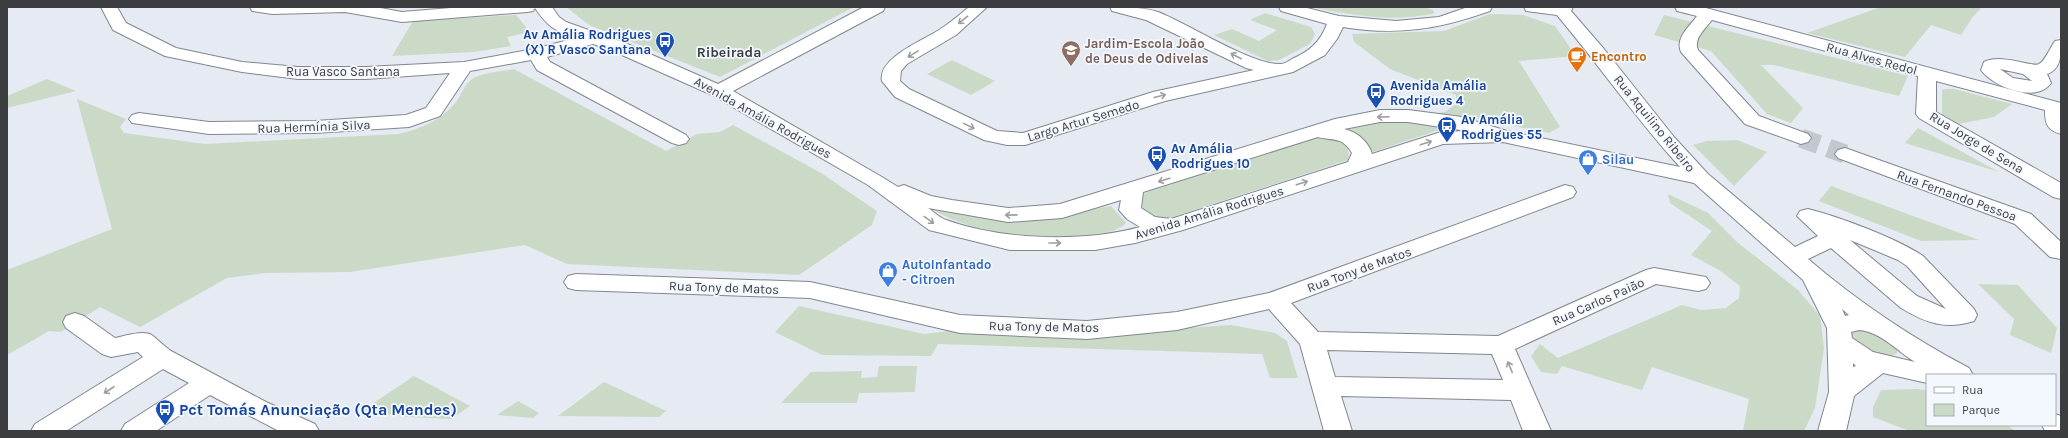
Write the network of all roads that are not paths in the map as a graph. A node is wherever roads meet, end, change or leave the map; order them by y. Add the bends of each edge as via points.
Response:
1 (109, 7) edge
2 (258, 7) edge
3 (345, 7) edge
4 (527, 7) edge
5 (543, 7) edge
6 (877, 7) edge
7 (979, 7) edge
8 (1118, 7) edge
9 (1287, 7) edge
10 (1484, 7) edge
11 (1532, 7) edge
12 (1684, 7) edge
13 (1563, 8) edge
14 (1708, 14) junction
15 (1337, 21) junction
16 (594, 38) junction
17 (2061, 46) edge
18 (536, 54) junction
19 (464, 67) junction
20 (1287, 68) junction
21 (2033, 72) dead end
22 (1927, 73) junction
23 (719, 90) junction
24 (2057, 108) edge
25 (139, 120) dead end
26 (2061, 128) edge
27 (1312, 132) junction
28 (1504, 136) junction
29 (1801, 138) tunnel mouth
30 (679, 139) dead end
31 (1845, 154) tunnel mouth
32 (1356, 166) junction
33 (1701, 178) junction
34 (875, 181) junction
35 (1133, 190) junction
36 (1565, 192) dead end
37 (2061, 192) edge
38 (1175, 226) junction
39 (1834, 238) junction
40 (2058, 252) dead end
41 (1792, 257) junction
42 (1812, 275) junction
43 (576, 282) dead end
44 (1698, 283) dead end
45 (1274, 300) junction
46 (75, 322) dead end
47 (1882, 327) junction
48 (1839, 332) junction
49 (1312, 342) junction
50 (1904, 343) junction
51 (1501, 345) junction
52 (152, 363) junction
53 (1885, 364) junction
54 (1928, 374) edge
55 (1958, 374) edge
56 (209, 383) junction
57 (1325, 386) junction
58 (1520, 390) junction
59 (1842, 392) junction
60 (45, 431) edge
61 (135, 431) edge
62 (305, 431) edge
63 (1338, 431) edge
64 (1536, 431) edge
65 (1832, 431) edge

1 - 19 street, Rua Vasco Santana via 119,26 171,52 242,67 298,73 366,73
2 - 3 street
3 - 4 street via 402,17
5 - 16 street, Avenida Amália Rodrigues via 560,26
6 - 23 street
7 -> 20 street, Largo Artur Semedo via 946,33 900,62 892,70 890,79 902,93 977,130 1001,138 1025,139 1160,96
20 -> 8 street, Largo Artur Semedo via 1265,68 1252,64 1152,16
9 - 15 street
10 - 15 street via 1431,23 1411,25
11 - 13 street via 1545,11
12 - 14 street, Rua Alves Redol
13 - 33 street, Rua Aquilino Ribeiro via 1667,141
14 - 22 street, Rua Alves Redol
14 - 29 street via 1688,40 1690,52 1752,120
15 - 20 street, Largo Artur Semedo via 1331,38 1322,50 1305,61
16 - 18 street, Rua Vasco Santana
16 - 23 street, Avenida Amália Rodrigues
17 - 21 street via 2046,68
18 - 19 street, Rua Vasco Santana
18 - 30 street via 543,66
19 - 25 street, Rua Hermínia Silva via 433,112 409,121 315,127 208,128
22 - 24 street, Rua Alves Redol
22 - 37 street, Rua Jorge de Sena via 1926,114
23 - 34 street, Avenida Amália Rodrigues
24 - 26 street via 2054,124
28 -> 27 street, Avenida Amália Rodrigues via 1462,123 1408,116 1380,116 1354,120
27 - 32 street via 1339,133 1351,138 1358,144 1362,153
27 -> 35 street, Avenida Amália Rodrigues
32 -> 28 street, Avenida Amália Rodrigues via 1441,138
28 - 33 street, Avenida Amália Rodrigues
31 - 40 street, Rua Fernando Pessoa via 2023,219
38 -> 32 street, Avenida Amália Rodrigues
33 - 41 street, Rua Aquilino Ribeiro
35 -> 34 street, Avenida Amália Rodrigues via 1062,211 1008,215 925,201
34 -> 38 street, Avenida Amália Rodrigues via 937,226 1010,243 1095,243
35 - 38 street via 1130,210 1142,220 1156,225
36 - 45 street, Rua Tony de Matos
39 - 39 street via 1909,302 1942,316 1957,318 1965,315 1915,261 1906,255 1808,216
39 - 41 street
41 - 42 street, Rua Aquilino Ribeiro
42 - 47 street, Rua Aquilino Ribeiro
42 - 48 street, Rua Aquilino Ribeiro
43 - 45 street, Rua Tony de Matos via 810,290 960,324 1087,330 1177,321
44 - 51 street, Rua Carlos Paião via 1654,276
45 - 49 street
46 - 52 street via 111,348 144,342
47 - 48 street via 1855,321 1845,323
47 - 50 street, Rua Aquilino Ribeiro
48 - 53 street via 1843,344 1852,352
48 - 59 street, Rua Aquilino Ribeiro
49 - 51 street, Rua Carlos Paião
49 - 57 street
50 - 53 street via 1909,351 1908,358 1902,363
50 - 55 street, Rua Aquilino Ribeiro
58 -> 51 street
52 - 56 street
52 -> 60 street
53 - 54 street
53 - 59 street via 1861,374
56 - 61 street
56 - 62 street
57 - 58 street
57 - 63 street
58 - 64 street
59 - 65 street, Rua Aquilino Ribeiro

